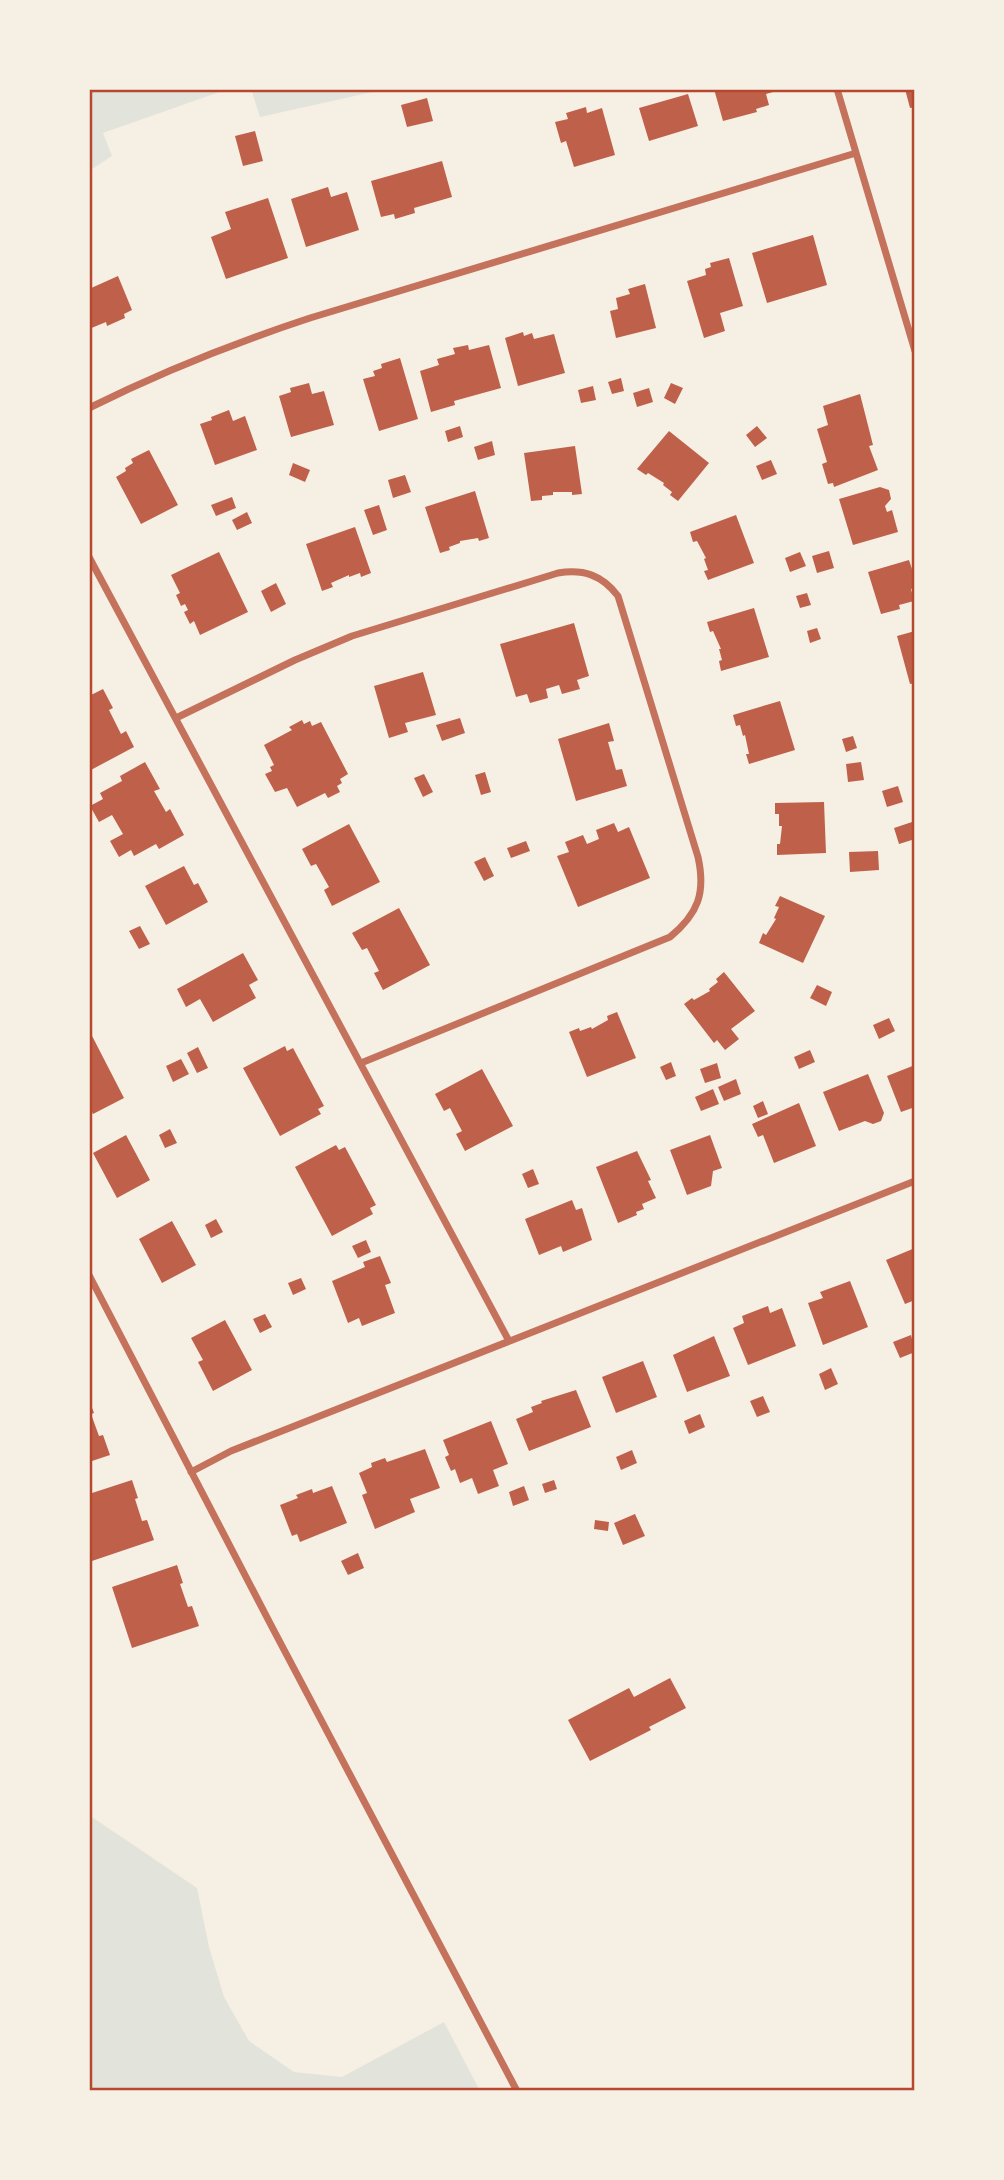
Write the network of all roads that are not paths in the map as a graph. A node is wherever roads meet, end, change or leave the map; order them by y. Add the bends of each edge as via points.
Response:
1 (837, 89) edge
2 (856, 153) junction
3 (915, 351) edge
4 (89, 408) edge
5 (89, 557) edge
6 (176, 718) junction
7 (360, 1063) junction
8 (915, 1181) edge
9 (89, 1275) edge
10 (509, 1341) junction
11 (191, 1472) junction
12 (517, 2091) edge

1 - 2 street
2 - 3 street
2 - 4 street via 310,317 169,370
5 - 6 street
6 - 7 street
6 - 7 street via 352,636 558,573 585,572 598,577 618,596 698,858 701,893 695,911 670,937
7 - 10 street
8 - 10 street
9 - 11 street
10 - 11 street via 231,1451
11 - 12 street

